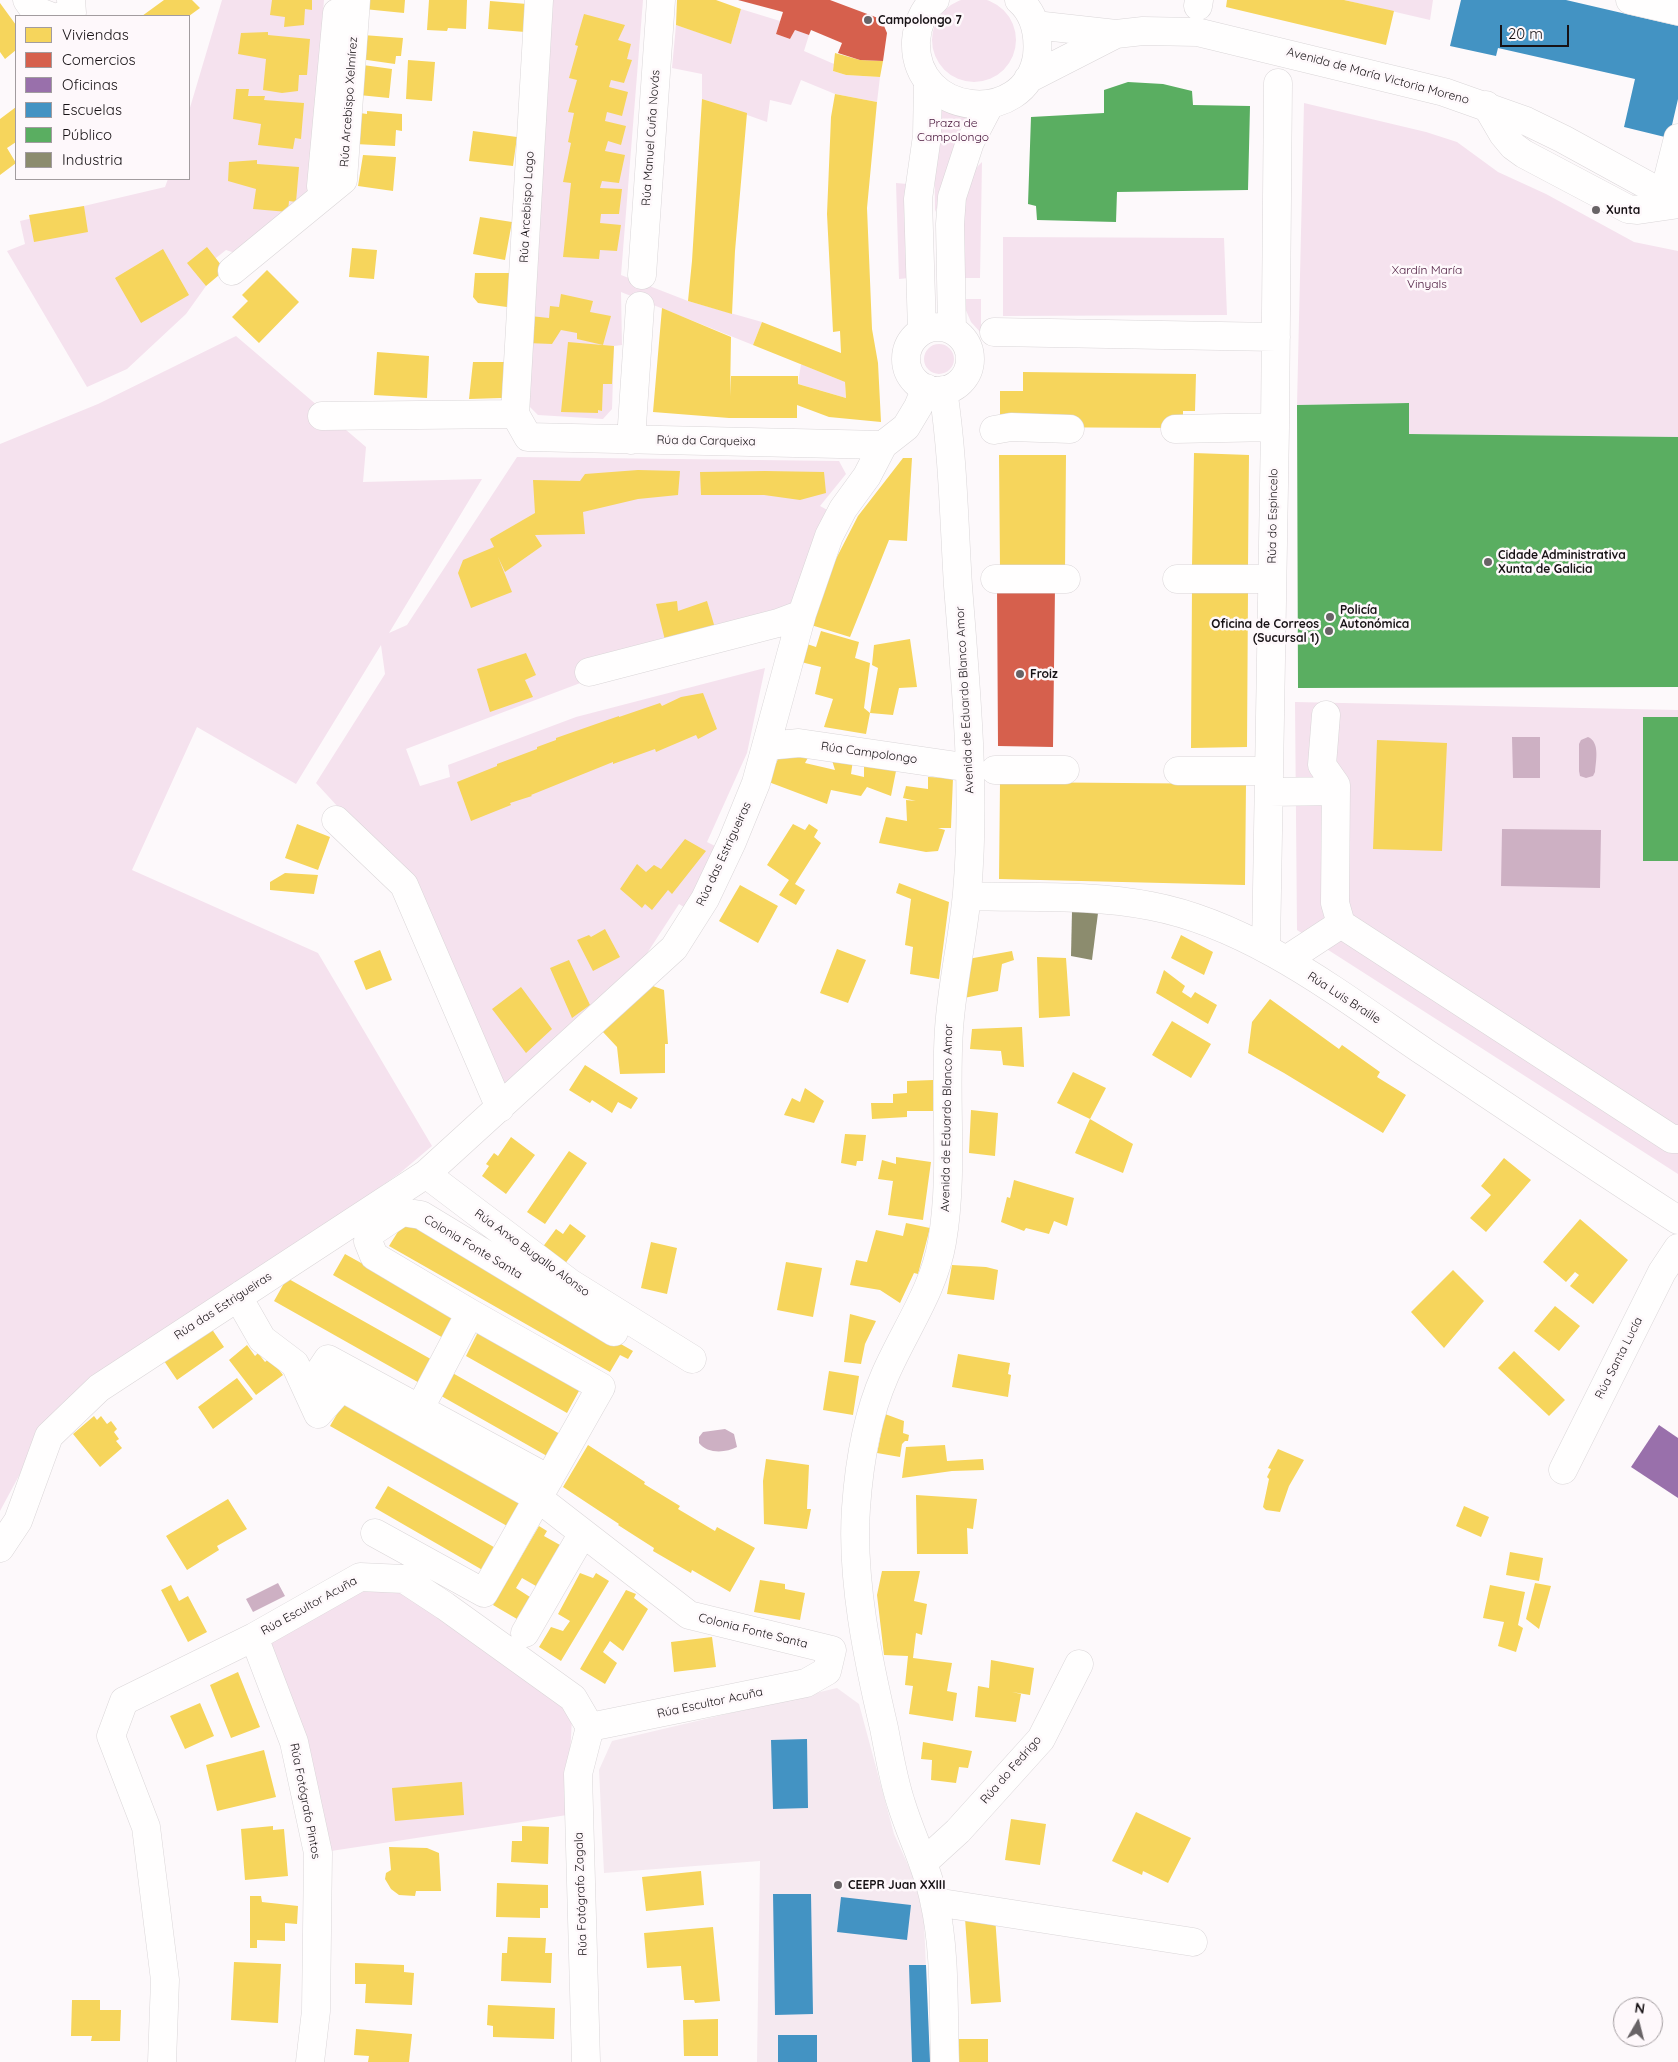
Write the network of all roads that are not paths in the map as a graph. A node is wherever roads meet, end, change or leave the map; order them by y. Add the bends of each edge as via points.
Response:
1 (27, 0) edge
2 (71, 0) edge
3 (539, 0) edge
4 (661, 0) edge
5 (1019, 0) edge
6 (1630, 0) edge
7 (344, 4) edge
8 (923, 6) edge
9 (1678, 11) edge
10 (47, 15) edge
11 (65, 15) edge
12 (1035, 25) junction
13 (1116, 34) junction
14 (1028, 79) junction
15 (928, 82) junction
16 (1278, 83) dead end
17 (990, 104) junction
18 (1678, 138) edge
19 (321, 186) dead end
20 (1673, 200) edge
21 (232, 271) dead end
22 (642, 276) dead end
23 (640, 306) dead end
24 (952, 330) junction
25 (922, 331) junction
26 (994, 332) dead end
27 (1276, 337) junction
28 (934, 389) junction
29 (515, 414) junction
30 (322, 416) dead end
31 (1275, 428) junction
32 (1070, 429) dead end
33 (1174, 429) dead end
34 (994, 430) dead end
35 (631, 440) junction
36 (883, 445) junction
37 (995, 579) dead end
38 (1066, 579) dead end
39 (1177, 579) dead end
40 (1271, 579) junction
41 (802, 614) junction
42 (589, 672) dead end
43 (1326, 715) dead end
44 (767, 746) junction
45 (983, 769) junction
46 (1065, 770) dead end
47 (1178, 771) dead end
48 (1269, 782) junction
49 (1336, 791) junction
50 (336, 820) dead end
51 (967, 896) junction
52 (1341, 924) junction
53 (1276, 954) junction
54 (500, 1108) junction
55 (1678, 1139) edge
56 (426, 1174) junction
57 (1678, 1220) edge
58 (1678, 1248) edge
59 (241, 1295) junction
60 (470, 1314) junction
61 (614, 1332) dead end
62 (692, 1359) dead end
63 (416, 1417) junction
64 (1563, 1470) dead end
65 (543, 1488) junction
66 (375, 1533) dead end
67 (583, 1533) junction
68 (0, 1548) edge
69 (864, 1631) junction
70 (525, 1632) dead end
71 (254, 1637) junction
72 (832, 1650) junction
73 (1079, 1664) dead end
74 (872, 1678) junction
75 (590, 1727) junction
76 (924, 1862) junction
77 (935, 1902) junction
78 (1193, 1942) dead end
79 (162, 2062) edge
80 (310, 2062) edge
81 (586, 2062) edge
82 (945, 2062) edge

1 - 10 main road via 34,10
2 - 11 main road via 72,13
3 - 29 main road, Rúa Arcebispo Lago
4 - 22 main road, Rúa Manuel Cuña Novás
5 - 12 main road via 1030,12
6 - 9 main road
7 - 19 main road, Rúa Arcebispo Xelmírez
7 - 21 main road, Rúa Arcebispo Xelmírez via 343,180
8 - 15 main road via 916,33 916,50
12 - 13 main road, Avenida de María Victoria Moreno
12 - 14 main road via 1036,62
13 - 14 main road, Avenida de María Victoria Moreno
13 - 20 main road, Avenida de María Victoria Moreno via 1172,30 1219,36 1444,92 1526,121
14 - 17 main road via 1005,99
15 - 17 main road via 956,102 973,106
15 - 25 main road via 928,136 918,199
16 - 27 main road, Rúa do Espincelo
17 - 24 main road via 970,142 952,197
18 - 20 main road
23 - 35 main road
24 - 25 main road via 942,327
24 - 28 main road via 967,344 970,364 960,382
25 - 28 main road via 909,346 907,366 918,384
26 - 27 main road
27 - 31 main road, Rúa do Espincelo
28 - 36 main road, Rúa das Estrigueiras via 906,427
28 - 45 main road, Avenida de Eduardo Blanco Amor via 950,450
29 - 30 main road
29 - 35 main road, Rúa da Carqueixa via 528,437
31 - 33 main road
31 - 40 main road, Rúa do Espincelo
32 - 34 main road via 1011,427
35 - 36 main road, Rúa da Carqueixa
36 - 41 main road, Rúa das Estrigueiras via 829,536
37 - 38 main road
39 - 40 main road
40 - 48 main road, Rúa do Espincelo
41 - 42 main road
41 - 44 main road, Rúa das Estrigueiras
43 - 49 main road via 1322,765 1336,785
44 - 45 main road, Rúa Campolongo via 799,743
44 - 54 main road, Rúa das Estrigueiras via 728,852 705,899 674,948
45 - 46 main road, Rúa Campolongo
45 - 51 main road, Avenida de Eduardo Blanco Amor
47 - 48 main road
48 - 49 main road
48 - 53 main road, Rúa do Espincelo
49 - 52 main road via 1335,903
50 - 54 main road via 404,885
51 - 53 main road, Rúa Luis Braille via 1093,898 1152,906 1206,922
51 - 69 main road, Avenida de Eduardo Blanco Amor via 949,1025 946,1068 948,1187 942,1245 929,1286 884,1377 866,1435 859,1473 856,1522
52 - 53 main road
52 - 55 main road via 1672,1139
53 - 57 main road, Rúa Luis Braille
54 - 56 main road, Rúa das Estrigueiras
56 - 59 main road, Rúa das Estrigueiras
56 - 62 main road, Rúa Anxo Bugallo Alonso via 570,1283
58 - 64 main road, Rúa Santa Lucía via 1662,1272
59 - 63 main road, Colonia Fonte Santa via 242,1304 262,1339 295,1364 318,1414 341,1388 318,1374 328,1359
59 - 68 main road, Rúa das Estrigueiras via 99,1388 48,1436 18,1521
60 - 61 main road, Colonia Fonte Santa via 374,1256 368,1241 372,1232 402,1212 420,1216
60 - 63 main road
60 - 65 main road, Colonia Fonte Santa via 601,1388
63 - 65 main road, Colonia Fonte Santa
65 - 66 main road, Colonia Fonte Santa via 484,1593
65 - 67 main road, Colonia Fonte Santa
67 - 70 main road
67 - 72 main road, Colonia Fonte Santa via 689,1616
69 - 72 main road via 852,1630 837,1641
69 - 74 main road, Avenida de Eduardo Blanco Amor
71 - 75 main road, Rúa Escultor Acuña via 360,1577 404,1579 572,1698
71 - 79 main road, Rúa Escultor Acuña via 124,1701 111,1736 146,1826 164,1980
71 - 80 main road, Rúa Fotógrafo Pintos via 294,1742 318,1854 316,2010
72 - 74 main road via 843,1673
72 - 75 main road, Rúa Escultor Acuña via 827,1671 806,1683
73 - 76 main road, Rúa do Fedrigo via 1041,1739 958,1831
74 - 76 main road, Avenida de Eduardo Blanco Amor via 900,1802
75 - 81 main road, Rúa Fotógrafo Zagala via 578,1774
76 - 77 main road, Avenida de Eduardo Blanco Amor
77 - 78 main road
77 - 82 main road, Avenida de Eduardo Blanco Amor via 940,1939

